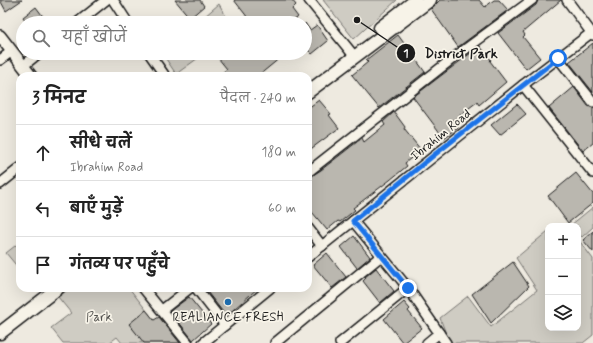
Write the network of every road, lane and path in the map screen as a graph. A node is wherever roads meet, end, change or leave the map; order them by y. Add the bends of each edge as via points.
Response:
1 (106, 0) edge
2 (113, 0) edge
3 (309, 0) edge
4 (416, 0) edge
5 (430, 0) edge
6 (532, 0) edge
7 (567, 0) edge
8 (86, 16) edge
9 (123, 16) edge
10 (592, 34) edge
11 (0, 36) edge
12 (12, 51) junction
13 (352, 54) junction
14 (16, 56) edge
15 (558, 58) junction
16 (0, 60) edge
17 (19, 60) edge
18 (30, 60) edge
19 (154, 60) edge
20 (23, 66) junction
21 (28, 72) edge
22 (162, 72) edge
23 (312, 80) edge
24 (523, 85) junction
25 (312, 89) edge
26 (593, 102) edge
27 (312, 169) edge
28 (16, 171) edge
29 (593, 173) edge
30 (0, 184) edge
31 (353, 221) junction
32 (312, 233) edge
33 (322, 246) junction
34 (312, 254) edge
35 (381, 256) junction
36 (408, 288) junction
37 (42, 292) edge
38 (53, 292) edge
39 (146, 292) edge
40 (185, 292) edge
41 (199, 292) edge
42 (265, 292) edge
43 (162, 310) junction
44 (225, 325) junction
45 (0, 326) edge
46 (0, 333) edge
47 (439, 333) junction
48 (188, 343) edge
49 (203, 343) edge
50 (275, 343) edge
51 (340, 343) edge
52 (427, 343) edge
53 (446, 343) edge

1 - 8 street
2 - 9 street
3 - 13 street
4 - 13 main road
5 - 13 main road
6 - 27 street
7 - 10 street
10 - 15 street, Ibrahim Road
11 - 12 street
12 - 14 street
12 - 16 street
13 - 23 main road
13 - 25 main road
15 - 24 street, Ibrahim Road
15 - 26 street
17 - 20 street
18 - 20 street
19 - 22 street
20 - 21 street
24 - 29 street
24 - 31 street, Ibrahim Road
28 - 30 street
31 - 33 street, Ibrahim Road
31 - 35 street
32 - 33 street
33 - 34 street, Ibrahim Road
35 - 36 street
35 - 50 street
36 - 47 street
36 - 51 street
37 - 45 main road
38 - 46 main road
39 - 43 street
40 - 43 street
41 - 44 street
42 - 44 street
43 - 48 street
44 - 49 street
47 - 52 street
47 - 53 street

